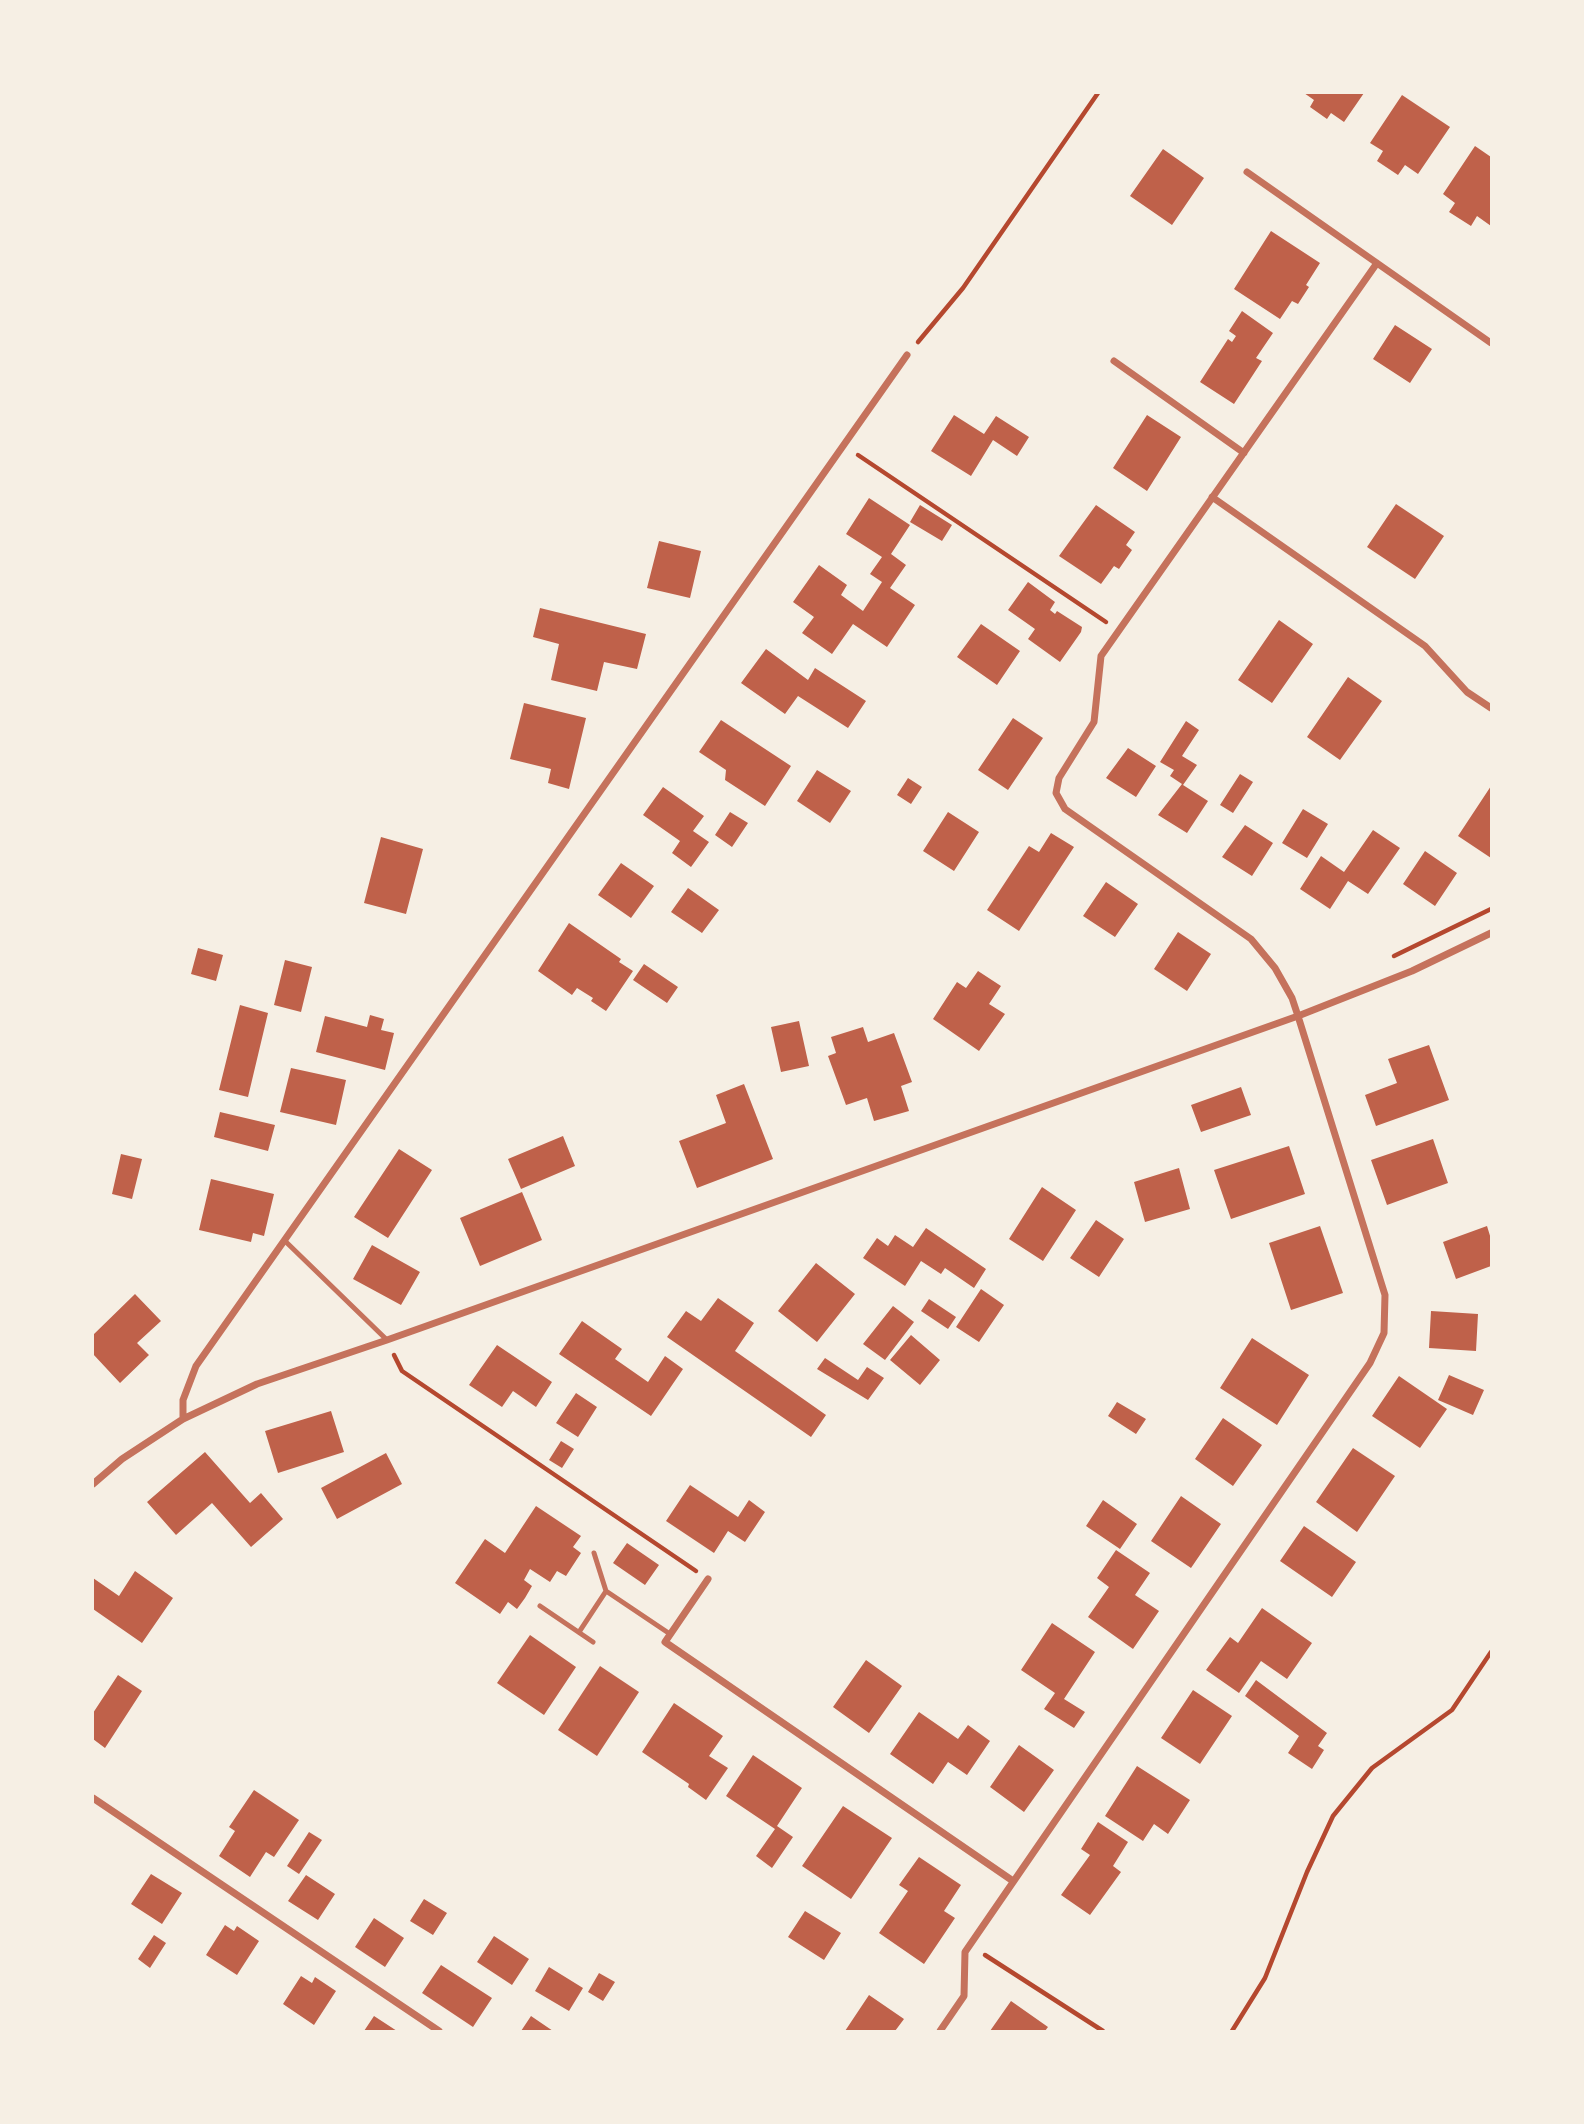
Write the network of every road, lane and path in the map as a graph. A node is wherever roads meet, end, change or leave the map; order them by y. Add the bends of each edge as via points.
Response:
1 (1098, 93) edge
2 (1247, 172) dead end
3 (1377, 263) junction
4 (1491, 343) edge
5 (907, 355) joint
6 (1114, 361) dead end
7 (843, 445) junction
8 (1244, 453) junction
9 (1212, 497) junction
10 (1119, 630) junction
11 (1491, 708) edge
12 (1491, 909) edge
13 (1491, 933) edge
14 (1393, 956) dead end
15 (1298, 1016) junction
16 (284, 1240) junction
17 (387, 1340) junction
18 (183, 1419) junction
19 (93, 1484) edge
20 (594, 1553) dead end
21 (708, 1579) joint
22 (606, 1591) junction
23 (540, 1606) dead end
24 (579, 1632) junction
25 (670, 1634) junction
26 (593, 1642) dead end
27 (1491, 1652) edge
28 (93, 1798) edge
29 (1013, 1881) junction
30 (970, 1945) junction
31 (439, 2031) edge
32 (940, 2031) edge
33 (1103, 2031) edge
34 (1232, 2031) edge

1 - 5 path via 963,288
2 - 3 street
3 - 4 street
3 - 8 street
5 - 7 street
6 - 8 street
7 - 10 path
7 - 16 street
8 - 9 street
9 - 10 street
9 - 11 street via 1425,646 1468,692
10 - 15 street via 1101,656 1094,722 1059,778 1056,793 1065,809 1251,939 1275,968
12 - 14 path
13 - 15 street via 1412,971
15 - 17 street
15 - 29 street via 1385,1295 1384,1333 1370,1363
16 - 17 lane
16 - 18 street via 196,1366 184,1400
17 - 18 street via 257,1384
17 - 21 path via 402,1371
18 - 19 street
20 - 22 lane
21 - 25 street
22 - 24 lane
22 - 25 lane
23 - 24 lane
24 - 26 lane
25 - 29 street via 664,1642
27 - 34 path via 1452,1710 1372,1768 1333,1816 1265,1979
28 - 31 street
29 - 30 street
30 - 32 street via 965,1952 964,1996
30 - 33 path

